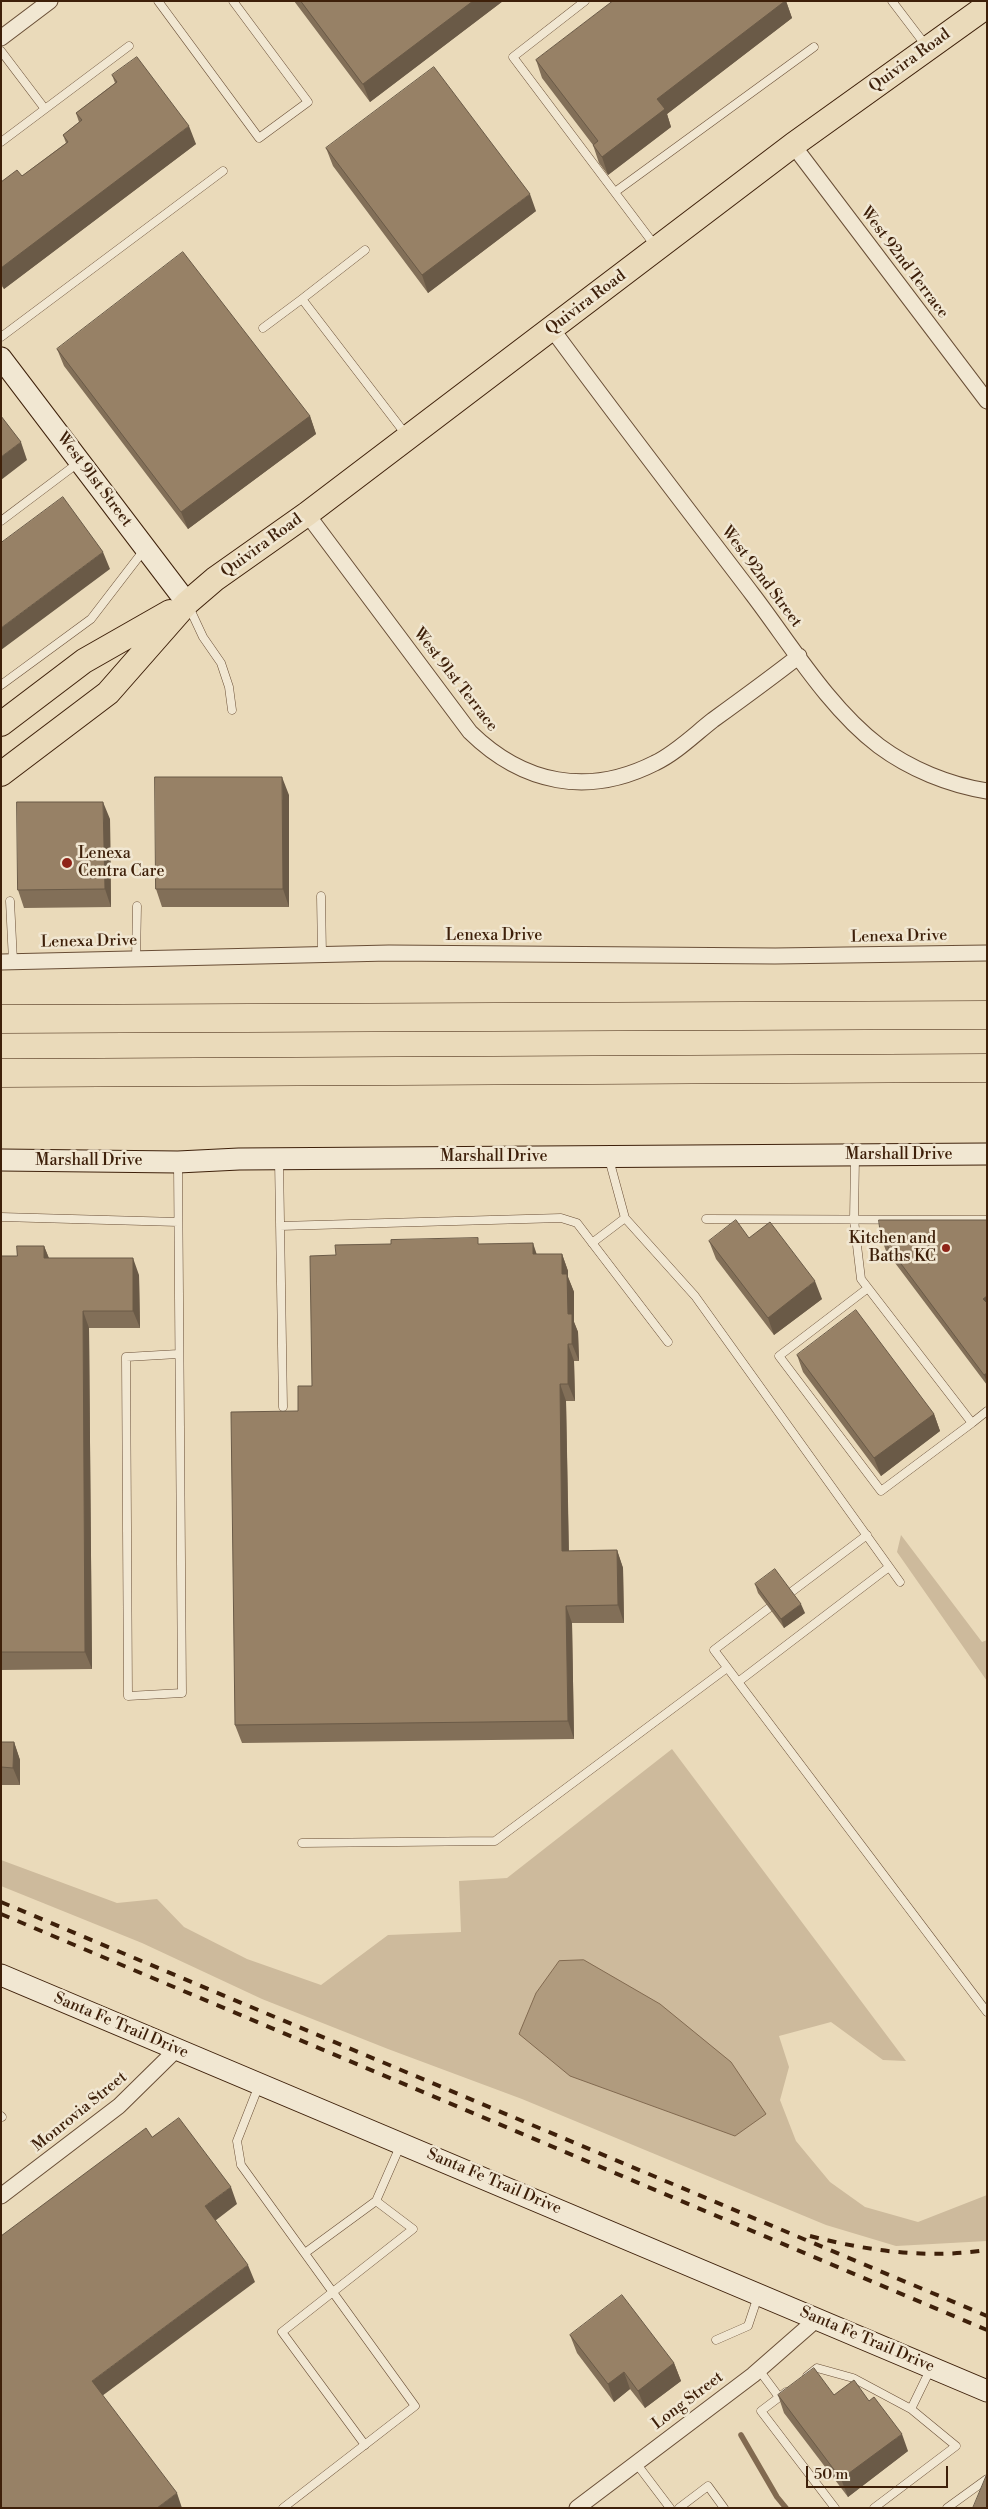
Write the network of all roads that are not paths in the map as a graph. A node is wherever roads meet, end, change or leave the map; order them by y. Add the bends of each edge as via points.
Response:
1 (50, 1) edge
2 (158, 1) edge
3 (233, 1) edge
4 (585, 1) edge
5 (892, 1) edge
6 (987, 6) edge
7 (1, 38) edge
8 (129, 46) dead end
9 (814, 47) dead end
10 (928, 48) junction
11 (1, 51) edge
12 (45, 109) junction
13 (1, 142) edge
14 (793, 145) junction
15 (223, 171) dead end
16 (615, 192) junction
17 (658, 248) junction
18 (364, 250) dead end
19 (302, 299) junction
20 (263, 328) dead end
21 (552, 329) junction
22 (1, 337) edge
23 (1, 358) edge
24 (987, 401) edge
25 (408, 438) junction
26 (80, 461) junction
27 (307, 514) junction
28 (1, 521) edge
29 (145, 548) junction
30 (187, 603) junction
31 (799, 656) junction
32 (1, 685) edge
33 (232, 710) dead end
34 (1, 724) edge
35 (1, 774) edge
36 (987, 790) edge
37 (321, 896) dead end
38 (10, 901) dead end
39 (136, 906) dead end
40 (987, 953) edge
41 (322, 955) junction
42 (136, 959) junction
43 (7, 961) edge
44 (987, 1015) edge
45 (1, 1019) edge
46 (987, 1068) edge
47 (1, 1073) edge
48 (987, 1154) edge
49 (855, 1155) junction
50 (608, 1156) junction
51 (279, 1158) junction
52 (1, 1160) edge
53 (178, 1162) junction
54 (1, 1217) edge
55 (625, 1218) junction
56 (706, 1219) dead end
57 (854, 1220) junction
58 (987, 1220) edge
59 (178, 1222) junction
60 (280, 1226) junction
61 (592, 1244) junction
62 (868, 1288) junction
63 (668, 1342) dead end
64 (178, 1354) junction
65 (283, 1407) dead end
66 (987, 1411) edge
67 (972, 1423) junction
68 (867, 1535) junction
69 (889, 1567) junction
70 (900, 1582) dead end
71 (790, 1593) edge
72 (770, 1608) edge
73 (727, 1668) junction
74 (738, 1682) junction
75 (302, 1843) dead end
76 (1, 1975) edge
77 (987, 2012) edge
78 (176, 2050) junction
79 (259, 2085) junction
80 (401, 2144) junction
81 (1, 2196) edge
82 (376, 2201) junction
83 (305, 2253) junction
84 (332, 2291) junction
85 (759, 2294) junction
86 (817, 2319) junction
87 (716, 2340) dead end
88 (931, 2367) junction
89 (758, 2370) junction
90 (802, 2380) edge
91 (795, 2386) edge
92 (987, 2391) edge
93 (779, 2397) junction
94 (911, 2409) junction
95 (365, 2445) junction
96 (636, 2463) junction
97 (987, 2479) edge
98 (283, 2508) edge
99 (577, 2508) edge
100 (670, 2508) edge
101 (679, 2508) edge
102 (724, 2508) edge
103 (835, 2508) edge
104 (874, 2508) edge
105 (947, 2508) edge

1 - 7 street
2 - 3 lane via 259,138 308,102
4 - 16 lane via 513,58
5 - 10 lane
6 - 10 main road, Quivira Road
8 - 12 lane
9 - 16 lane
10 - 14 main road, Quivira Road
11 - 12 lane
12 - 13 lane
14 - 17 main road, Quivira Road
14 - 24 street, West 92nd Terrace
15 - 22 lane
16 - 17 lane
17 - 21 main road, Quivira Road
18 - 19 lane
19 - 20 lane
19 - 25 lane
21 - 25 main road, Quivira Road
21 - 31 street, West 92nd Street
23 - 26 street, West 91st Street
25 - 27 main road, Quivira Road
26 - 28 lane
26 - 29 street, West 91st Street
27 - 30 main road, Quivira Road via 215,579
27 - 31 street, West 91st Terrace via 470,732 489,750 533,774 558,781 592,782 626,776 657,762
29 - 30 street, West 91st Street
29 - 32 lane via 91,619
30 - 33 lane via 203,637 221,663
30 - 34 main road, Quivira Road via 84,661
30 - 35 main road, Quivira Road via 108,693
31 - 36 street, West 92nd Street via 851,721 880,746 936,777
37 - 41 lane
38 - 43 lane
39 - 42 lane
40 - 41 street, Lenexa Drive
41 - 42 street, Lenexa Drive
42 - 43 street, Lenexa Drive
44 - 45 highway
46 - 47 highway
48 - 49 street, Marshall Drive
49 - 50 street, Marshall Drive
49 - 57 lane
50 - 51 street, Marshall Drive
50 - 55 lane
51 - 53 street, Marshall Drive
51 - 60 lane
52 - 53 street, Marshall Drive
53 - 59 lane
54 - 59 lane
55 - 61 lane
55 - 68 lane via 695,1296
56 - 57 lane
57 - 58 lane
57 - 62 lane via 861,1279
59 - 64 lane
60 - 61 lane via 561,1218 577,1223
60 - 65 lane
61 - 63 lane
62 - 67 lane
62 - 67 lane via 779,1356 881,1491
64 - 64 lane via 182,1693 128,1696 126,1357
66 - 67 lane
68 - 69 lane
68 - 71 lane
69 - 70 lane
69 - 74 lane
72 - 73 lane via 714,1650
73 - 74 lane
73 - 75 lane via 495,1841
74 - 77 lane
76 - 78 street, Santa Fe Trail Drive
78 - 79 street, Santa Fe Trail Drive
78 - 81 street, Monrovia Street via 119,2106
79 - 80 street, Santa Fe Trail Drive
79 - 83 lane via 237,2141 241,2165
80 - 82 lane
80 - 85 street, Santa Fe Trail Drive
82 - 83 lane
82 - 84 lane via 413,2229
83 - 84 lane
84 - 95 lane via 282,2332
84 - 95 lane via 415,2406
85 - 86 street, Santa Fe Trail Drive
85 - 87 lane via 748,2326
86 - 88 street, Santa Fe Trail Drive
86 - 89 street, Long Street
88 - 92 street, Santa Fe Trail Drive
88 - 94 lane
89 - 93 lane
89 - 96 street, Long Street
90 - 94 lane via 818,2368 853,2378
91 - 93 lane
93 - 103 lane via 761,2411
94 - 104 lane via 956,2446
95 - 98 lane
96 - 99 street, Long Street
96 - 100 lane
97 - 105 lane
101 - 102 lane via 708,2486

